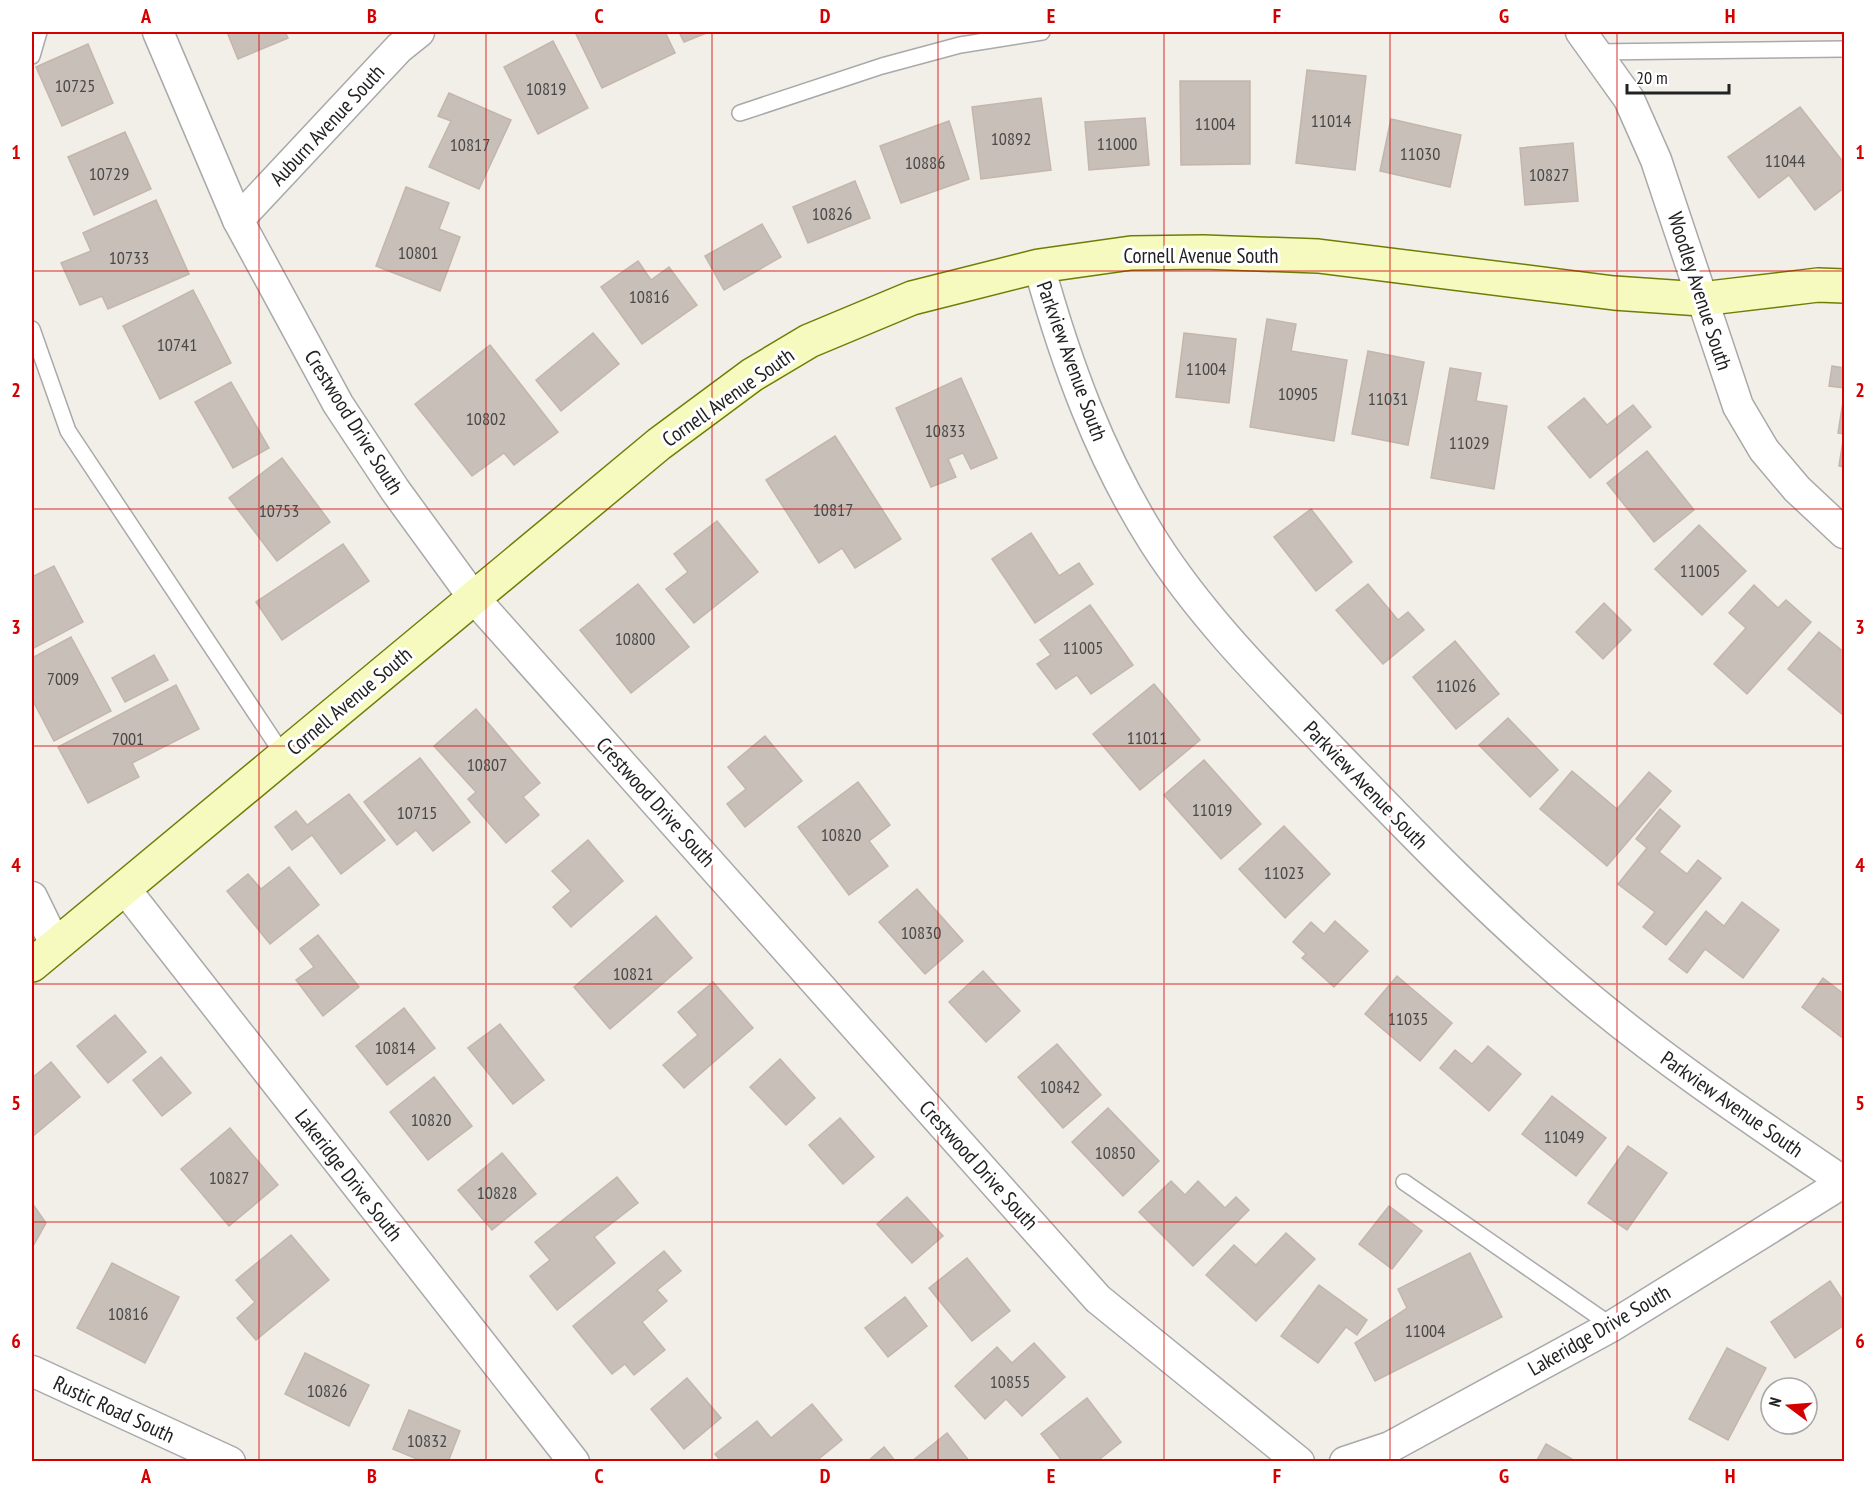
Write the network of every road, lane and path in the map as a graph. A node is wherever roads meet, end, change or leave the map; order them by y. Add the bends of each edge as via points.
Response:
1 (39, 32) edge
2 (158, 32) edge
3 (418, 32) edge
4 (1042, 32) edge
5 (1588, 42) edge
6 (1845, 49) edge
7 (32, 56) edge
8 (740, 113) dead end
9 (238, 220) junction
10 (1038, 266) junction
11 (1845, 286) edge
12 (1701, 299) junction
13 (32, 329) edge
14 (1845, 533) edge
15 (473, 597) junction
16 (285, 756) junction
17 (125, 889) junction
18 (32, 897) edge
19 (44, 956) edge
20 (1404, 1182) dead end
21 (1844, 1182) edge
22 (1612, 1326) junction
23 (32, 1371) edge
24 (230, 1461) edge
25 (574, 1461) edge
26 (1299, 1461) edge
27 (1345, 1461) edge

1 - 7 lane
2 - 9 street, Crestwood Drive South
3 - 9 street, Auburn Avenue South
4 - 8 lane via 960,45
5 - 6 lane
5 - 12 street, Woodley Avenue South via 1629,99 1656,160
9 - 15 street, Crestwood Drive South via 338,404
10 - 12 street, Cornell Avenue South via 1131,253 1318,256 1614,293
10 - 15 street, Cornell Avenue South via 912,298 809,341 752,375 659,444
10 - 21 street, Parkview Avenue South via 1091,425 1154,543 1214,621 1433,855 1580,990 1708,1091
11 - 12 street, Cornell Avenue South via 1806,286
12 - 14 street, Woodley Avenue South via 1738,406 1764,450 1797,489
13 - 16 lane via 68,431
15 - 16 street, Cornell Avenue South
15 - 26 street, Crestwood Drive South via 1098,1299
16 - 17 street, Cornell Avenue South
17 - 19 street, Cornell Avenue South
17 - 25 street, Lakeridge Drive South
18 - 19 street
20 - 22 lane
21 - 22 street, Lakeridge Drive South
22 - 27 street, Lakeridge Drive South via 1390,1447
23 - 24 street, Rustic Road South

